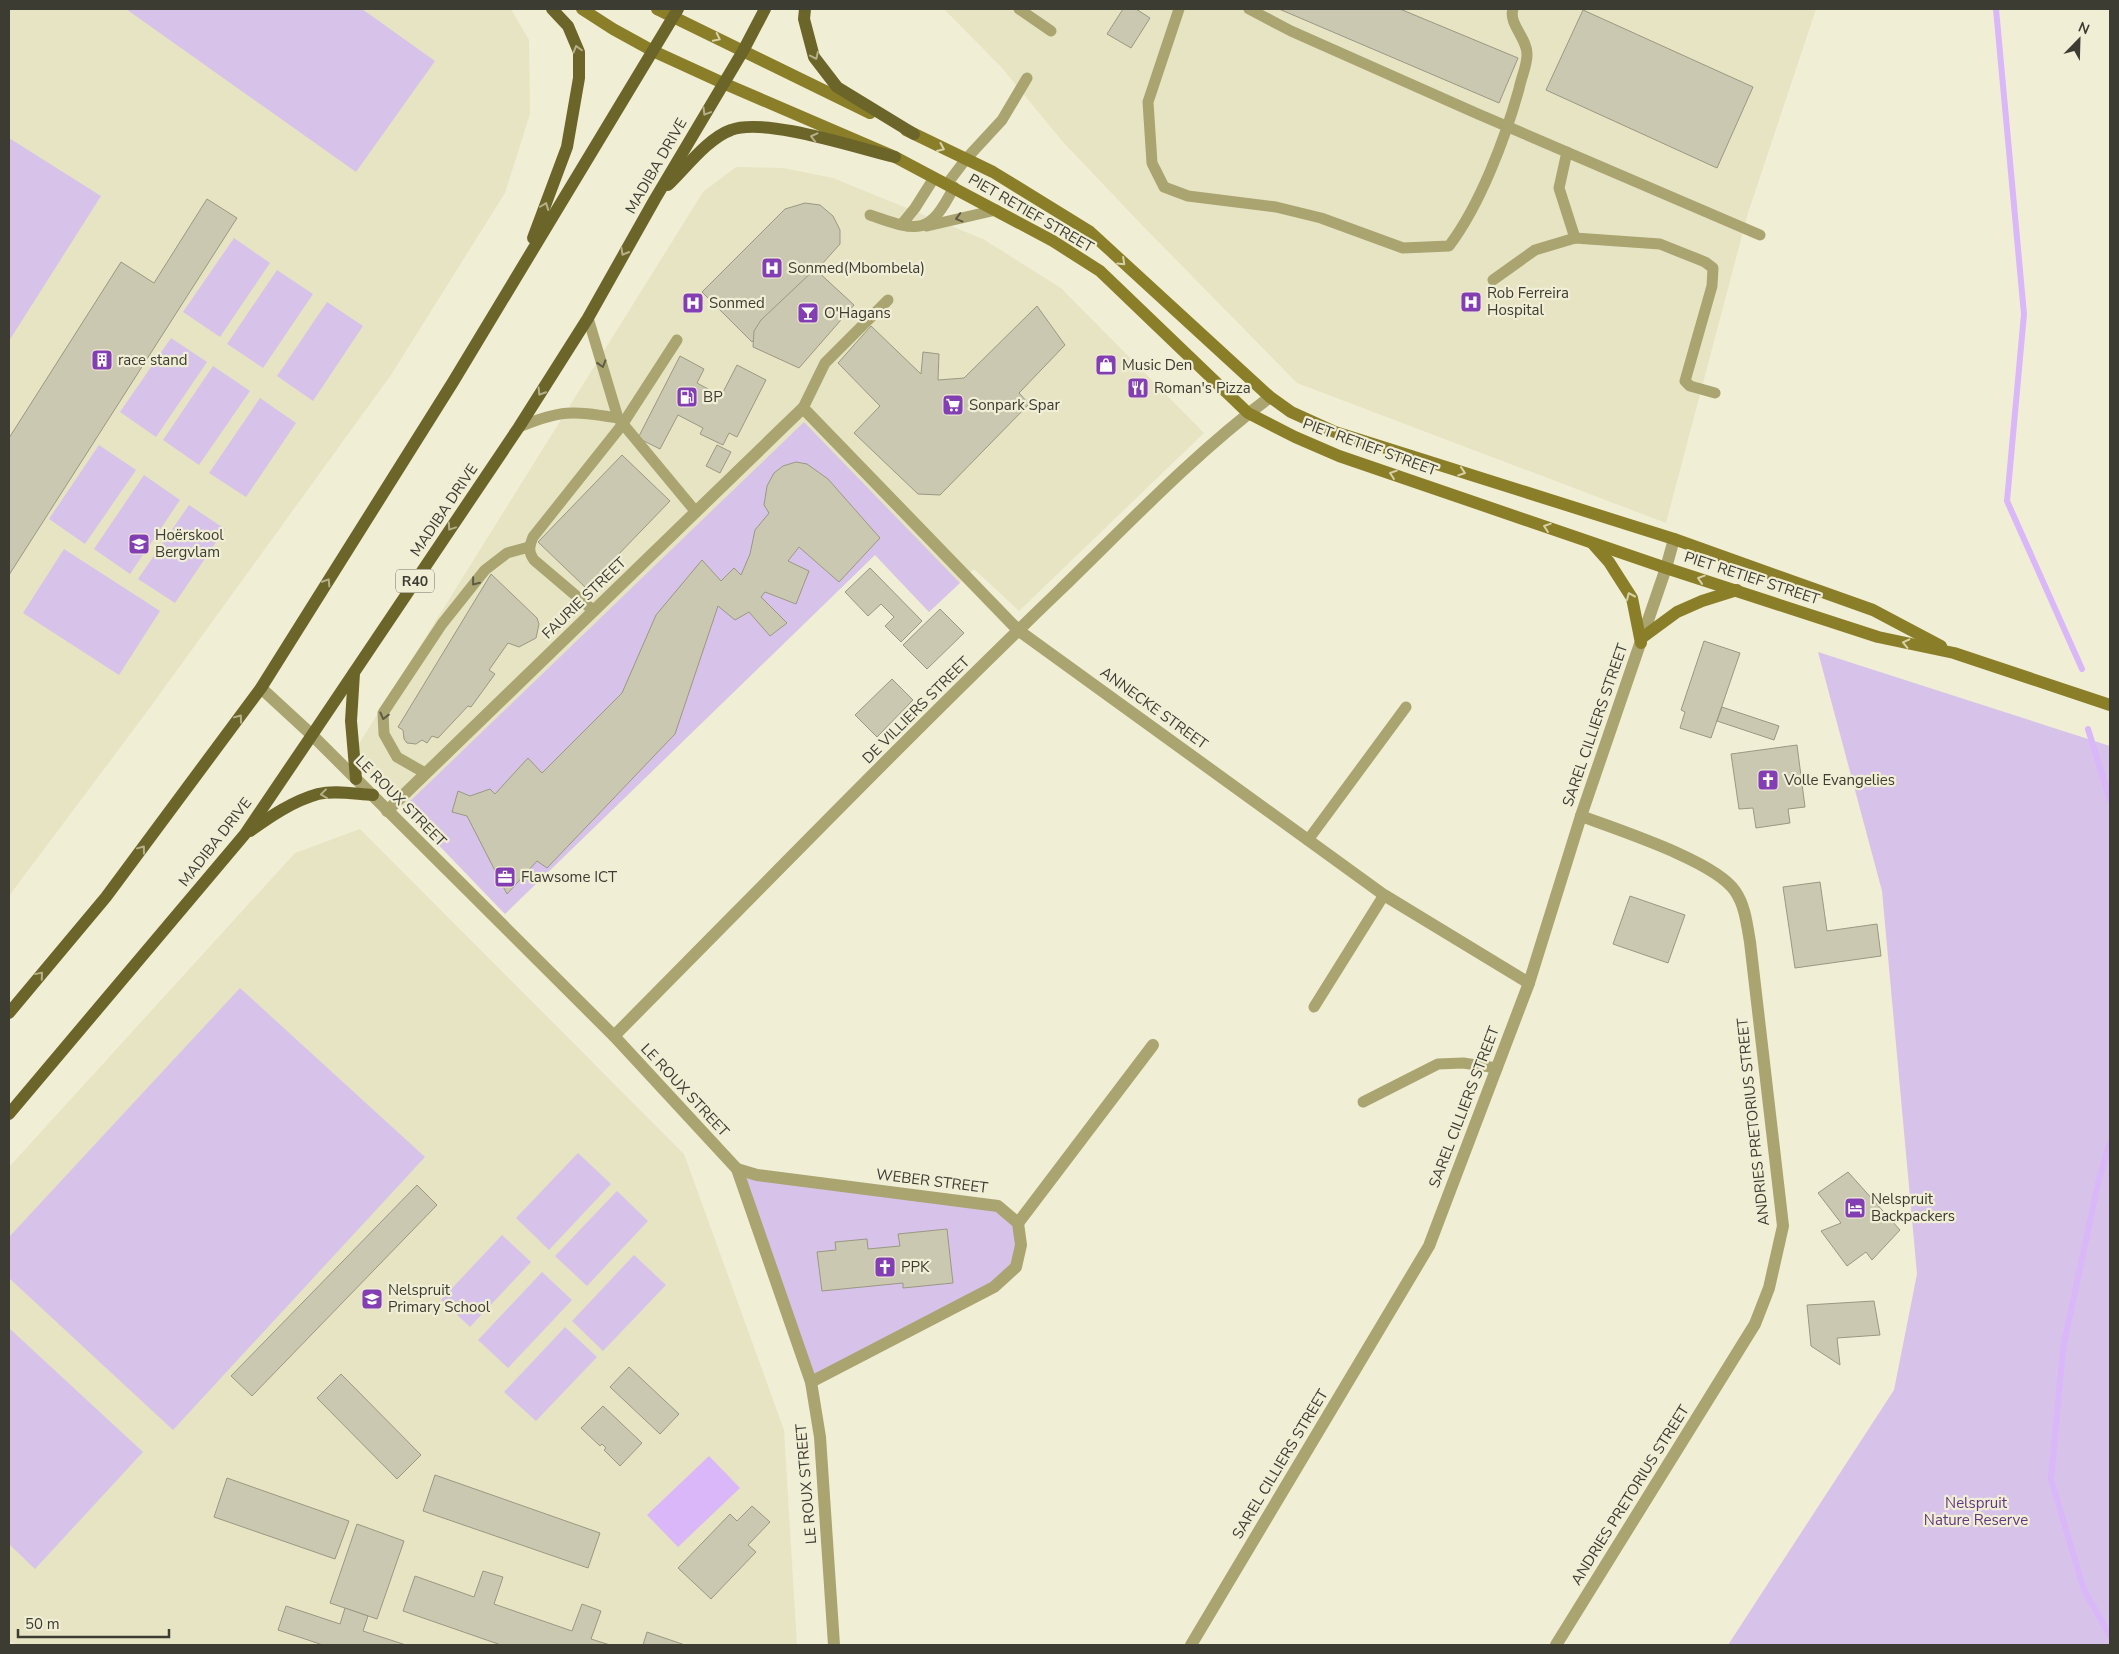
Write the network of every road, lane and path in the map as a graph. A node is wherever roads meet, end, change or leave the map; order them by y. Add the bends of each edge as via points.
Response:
1 (552, 9) edge
2 (582, 9) edge
3 (657, 9) edge
4 (765, 9) edge
5 (805, 9) edge
6 (1019, 9) edge
7 (1179, 9) edge
8 (1249, 9) edge
9 (1513, 9) edge
10 (675, 13) edge
11 (1051, 31) dead end
12 (653, 50) junction
13 (743, 51) junction
14 (1027, 78) dead end
15 (723, 83) junction
16 (1508, 127) junction
17 (914, 134) junction
18 (1567, 152) junction
19 (895, 157) junction
20 (966, 159) junction
21 (934, 178) junction
22 (950, 186) junction
23 (655, 199) junction
24 (996, 210) junction
25 (870, 215) dead end
26 (902, 224) junction
27 (922, 226) junction
28 (1760, 235) dead end
29 (1574, 238) junction
30 (521, 268) junction
31 (1493, 280) dead end
32 (888, 300) dead end
33 (588, 318) junction
34 (676, 340) dead end
35 (1715, 393) dead end
36 (1270, 397) junction
37 (803, 408) junction
38 (1248, 413) junction
39 (620, 421) junction
40 (519, 427) junction
41 (696, 512) junction
42 (1674, 539) junction
43 (1591, 542) junction
44 (529, 547) junction
45 (1666, 568) junction
46 (1737, 590) junction
47 (594, 611) junction
48 (1018, 630) junction
49 (1642, 640) junction
50 (1954, 653) junction
51 (354, 673) junction
52 (261, 688) junction
53 (2110, 705) edge
54 (1406, 707) dead end
55 (312, 735) junction
56 (425, 773) junction
57 (356, 779) junction
58 (372, 795) junction
59 (388, 811) junction
60 (1581, 816) junction
61 (245, 834) junction
62 (1308, 840) junction
63 (1384, 895) junction
64 (1529, 983) junction
65 (1314, 1007) dead end
66 (9, 1013) edge
67 (614, 1036) junction
68 (1153, 1045) dead end
69 (1496, 1068) junction
70 (1363, 1102) dead end
71 (9, 1114) edge
72 (737, 1169) junction
73 (1018, 1223) junction
74 (811, 1382) junction
75 (834, 1645) edge
76 (1191, 1645) edge
77 (1556, 1645) edge

30 -> 1 main road via 567,147 579,78 579,52 568,26
2 - 12 street, PIET RETIEF STREET
3 - 10 street, PIET RETIEF STREET
4 - 13 main road, MADIBA DRIVE / R40
5 -> 17 main road via 804,19 814,57 837,86
6 - 11 lane
7 - 16 lane via 1148,102 1152,163 1164,187 1188,196 1276,208 1320,218 1403,248 1449,246 1465,225
8 - 16 lane via 1291,31
9 - 16 lane via 1513,19 1526,42 1527,56
10 - 12 main road
10 -> 13 street, PIET RETIEF STREET
12 - 15 street, PIET RETIEF STREET
12 - 30 main road
13 - 15 main road, MADIBA DRIVE / R40
13 - 17 street, PIET RETIEF STREET
14 - 20 lane via 1002,120
15 - 19 street, PIET RETIEF STREET
15 -> 23 main road, MADIBA DRIVE / R40
16 - 18 lane
17 -> 20 street, PIET RETIEF STREET
18 - 28 lane
18 - 29 lane via 1559,188
19 - 21 street, PIET RETIEF STREET
19 -> 23 main road via 787,130 749,127 730,130 712,141
20 - 22 lane
20 -> 36 street, PIET RETIEF STREET via 1089,231
21 - 22 street, PIET RETIEF STREET
21 - 26 lane
22 - 24 street, PIET RETIEF STREET
22 - 27 lane via 935,218
23 -> 33 main road, MADIBA DRIVE / R40
24 -> 27 lane
24 - 38 street, PIET RETIEF STREET via 1100,271
25 - 26 lane
26 - 27 lane
29 - 31 lane via 1535,250
29 - 35 lane via 1660,244 1713,268 1712,286 1685,381 1690,386
52 -> 30 main road
32 - 37 lane via 826,363
33 -> 39 lane
33 -> 40 main road, MADIBA DRIVE / R40
34 - 39 lane
36 - 38 street, DE VILLIERS STREET
36 -> 42 street, PIET RETIEF STREET via 1291,412 1335,432
37 - 41 street, FAURIE STREET
37 - 48 street, ANNECKE STREET
43 -> 38 street, PIET RETIEF STREET via 1339,456 1295,438
38 - 48 street, DE VILLIERS STREET
39 - 40 lane via 579,412 560,412
39 - 41 lane
39 - 44 lane via 533,537
40 -> 51 main road, MADIBA DRIVE / R40
41 - 47 street, FAURIE STREET
42 - 45 street, SAREL CILLIERS STREET
42 - 50 street, PIET RETIEF STREET via 1873,610
43 - 45 street, PIET RETIEF STREET
49 -> 43 street via 1632,598 1609,562
44 - 47 lane via 534,560
44 -> 56 lane via 507,553 485,570 442,624 383,713 384,734 397,757
46 -> 45 street, PIET RETIEF STREET
45 - 49 street, SAREL CILLIERS STREET
46 - 49 street via 1677,612
50 -> 46 street, PIET RETIEF STREET via 1878,636
47 - 56 street, FAURIE STREET
48 - 62 street, ANNECKE STREET
48 - 67 street, DE VILLIERS STREET
49 - 60 street, SAREL CILLIERS STREET
50 - 53 street, PIET RETIEF STREET
51 - 55 main road, MADIBA DRIVE / R40
51 - 57 main road via 351,721
52 - 55 street, LE ROUX STREET
66 -> 52 main road via 106,897
54 - 62 lane
55 - 57 street, LE ROUX STREET
55 - 61 main road, MADIBA DRIVE / R40
56 - 59 street, FAURIE STREET
57 - 58 street, LE ROUX STREET
58 - 59 street, LE ROUX STREET
58 -> 61 main road via 319,794 286,806
59 - 67 street, LE ROUX STREET
60 - 64 street, SAREL CILLIERS STREET
60 - 77 street, ANDRIES PRETORIUS STREET via 1700,863 1735,889 1742,903 1750,942 1782,1226 1769,1288 1755,1324
61 - 71 main road, MADIBA DRIVE / R40
62 - 63 street, ANNECKE STREET
63 - 64 street, ANNECKE STREET
63 - 65 lane
64 - 69 street, SAREL CILLIERS STREET
67 - 72 street, LE ROUX STREET
68 - 73 street
69 - 70 lane via 1464,1063 1438,1064
69 - 76 street, SAREL CILLIERS STREET via 1429,1246
72 - 73 street, WEBER STREET via 757,1175 998,1206
72 - 74 street, LE ROUX STREET
73 - 74 street via 1021,1245 1016,1267 994,1287
74 - 75 street, LE ROUX STREET via 820,1438

